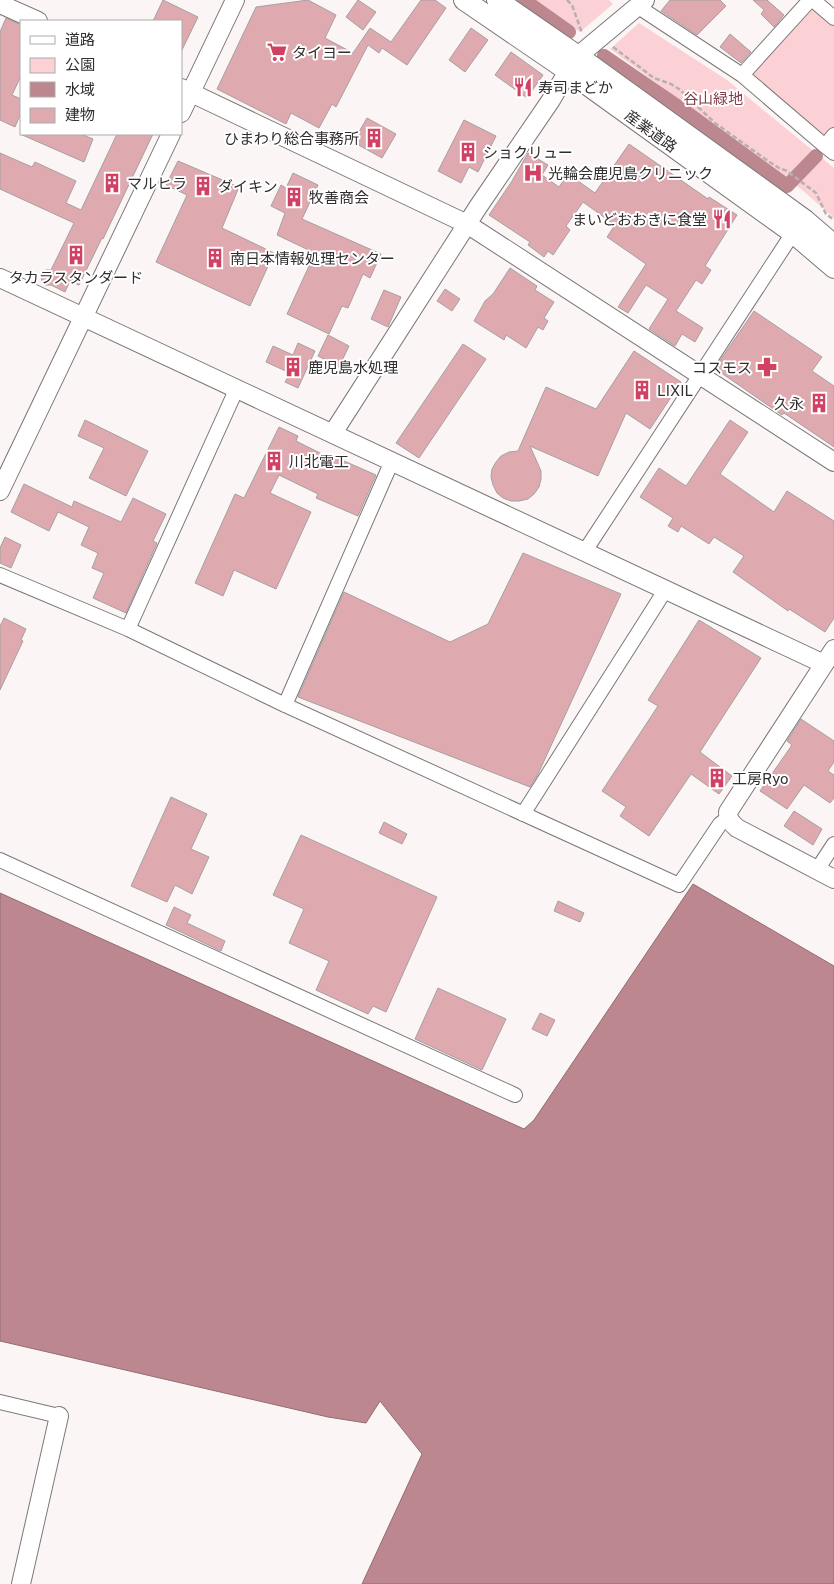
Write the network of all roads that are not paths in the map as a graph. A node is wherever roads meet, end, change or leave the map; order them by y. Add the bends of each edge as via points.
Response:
1 (235, 0) edge
2 (464, 0) edge
3 (497, 0) edge
4 (812, 0) edge
5 (641, 3) edge
6 (0, 4) edge
7 (834, 18) edge
8 (36, 20) edge
9 (573, 64) junction
10 (742, 75) junction
11 (186, 90) edge
12 (182, 108) edge
13 (171, 135) edge
14 (831, 145) edge
15 (467, 224) junction
16 (793, 233) junction
17 (834, 245) edge
18 (834, 268) edge
19 (0, 278) edge
20 (84, 317) junction
21 (700, 375) junction
22 (237, 388) junction
23 (333, 433) junction
24 (392, 461) junction
25 (834, 462) edge
26 (0, 491) edge
27 (585, 551) junction
28 (0, 575) edge
29 (666, 589) junction
30 (128, 629) junction
31 (834, 649) edge
32 (824, 664) junction
33 (285, 705) junction
34 (523, 814) junction
35 (728, 818) junction
36 (834, 844) edge
37 (0, 860) edge
38 (817, 870) junction
39 (834, 879) edge
40 (515, 1095) dead end
41 (0, 1402) edge
42 (59, 1416) joint
43 (21, 1584) edge

1 - 11 street
2 - 9 main road, 産業道路
3 - 9 main road, 産業道路
4 - 7 street
4 - 10 street
5 - 9 street
5 - 10 street
6 - 8 street
9 - 15 street
9 - 16 main road, 産業道路
9 - 17 main road, 産業道路 via 805,220
10 - 14 street
11 - 12 street
11 - 15 street
13 - 20 street
15 - 21 street
15 - 23 street
16 - 18 main road, 産業道路
16 - 21 street
19 - 20 street
20 - 22 street
20 - 26 street
21 - 25 street
21 - 27 street
22 - 23 street
22 - 30 street
23 - 24 street
24 - 27 street
24 - 33 street
27 - 29 street
28 - 30 street
29 - 32 street
29 - 34 street
30 - 33 street
31 - 32 street
32 - 35 street via 728,812
33 - 34 street
34 - 35 street via 679,885 720,824
35 - 38 street via 736,828
36 - 38 street
37 - 40 street
38 - 39 street
41 - 42 street
42 - 43 street

